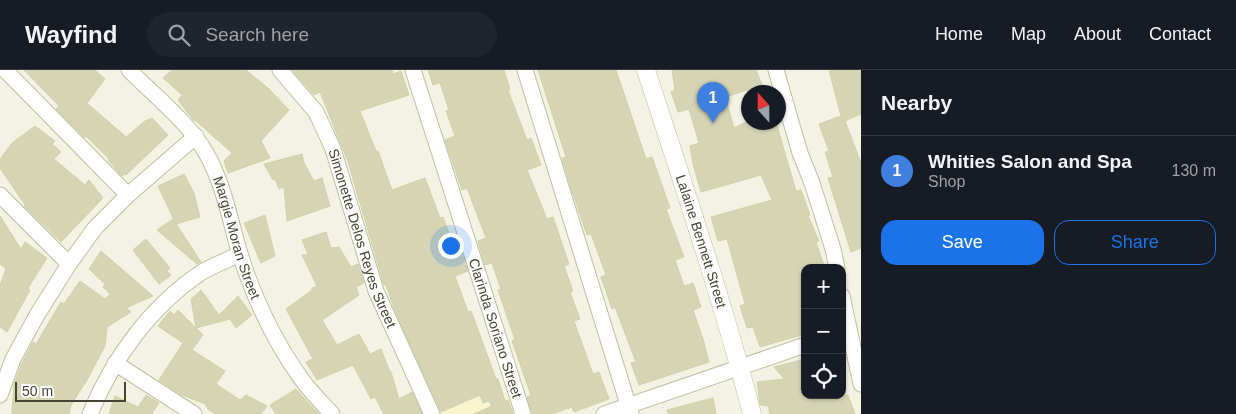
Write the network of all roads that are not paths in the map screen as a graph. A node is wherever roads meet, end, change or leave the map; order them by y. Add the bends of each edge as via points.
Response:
1 (5, 70) edge
2 (129, 70) edge
3 (280, 70) edge
4 (413, 70) edge
5 (525, 70) edge
6 (646, 70) edge
7 (776, 70) edge
8 (196, 136) junction
9 (0, 195) edge
10 (128, 195) junction
11 (240, 254) junction
12 (69, 264) junction
13 (836, 264) edge
14 (845, 309) edge
15 (851, 330) edge
16 (801, 346) edge
17 (115, 364) junction
18 (740, 367) junction
19 (861, 384) edge
20 (0, 395) edge
21 (630, 410) edge
22 (90, 414) edge
23 (194, 414) edge
24 (332, 414) edge
25 (432, 414) edge
26 (523, 414) edge
27 (604, 414) edge
28 (752, 414) edge

1 - 10 street
2 - 8 street, Margie Moran Street
3 - 25 street, Simonette Delos Reyes Street via 316,112 330,142 376,292
4 - 26 street, Clarinda Soriano Street
5 - 21 street
6 - 18 street, Lalaine Bennett Street
7 - 13 street
8 - 10 street
8 - 11 street, Margie Moran Street via 218,178
9 - 12 street
10 - 12 street via 95,228
11 - 17 street via 203,272 165,302
11 - 24 street, Margie Moran Street via 255,297 277,342 301,378
12 - 20 street via 13,359
14 - 15 street
15 - 19 street
16 - 18 street
17 - 22 street
17 - 23 street
18 - 21 street
18 - 28 street, Lalaine Bennett Street
21 - 27 street

